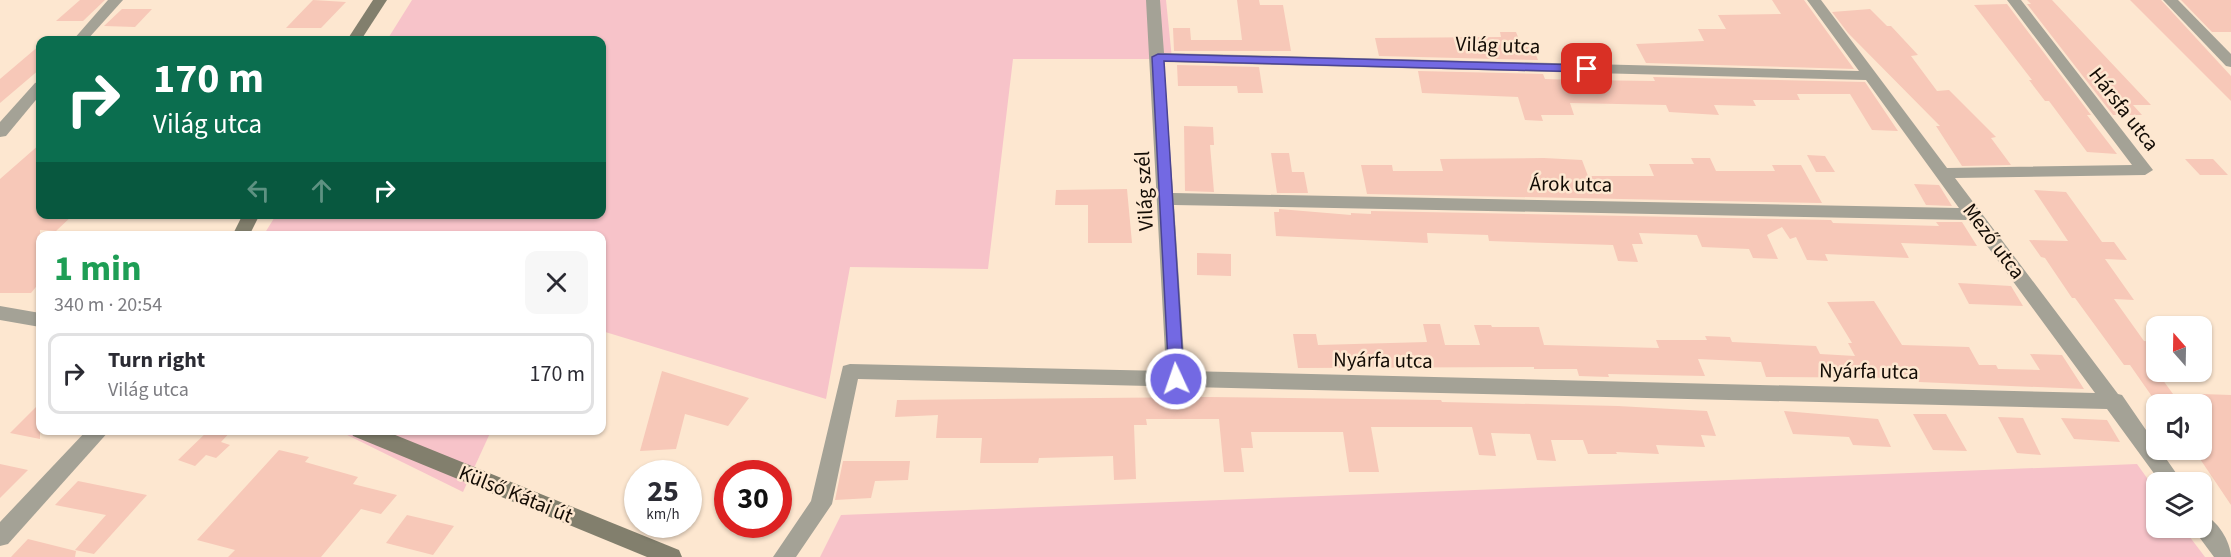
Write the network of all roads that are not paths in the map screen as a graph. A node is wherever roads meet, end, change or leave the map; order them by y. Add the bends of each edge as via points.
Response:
1 (116, 0) edge
2 (380, 0) edge
3 (1153, 0) edge
4 (1814, 0) edge
5 (2014, 0) edge
6 (2170, 0) edge
7 (84, 36) edge
8 (357, 36) edge
9 (1158, 57) junction
10 (2231, 63) edge
11 (1874, 76) junction
12 (36, 91) edge
13 (0, 132) edge
14 (1944, 174) junction
15 (1167, 199) junction
16 (1974, 214) junction
17 (0, 314) edge
18 (36, 319) edge
19 (1176, 379) junction
20 (2115, 401) junction
21 (95, 435) edge
22 (372, 435) edge
23 (2165, 472) edge
24 (0, 537) edge
25 (2212, 537) edge
26 (671, 557) edge
27 (784, 557) edge
28 (2226, 557) edge

1 - 7 street
2 - 8 main road
3 - 9 street, Világ szél
4 - 11 street, Mező utca
5 - 14 street, Hársfa utca via 2145,170
6 - 10 street
9 - 11 street, Világ utca
9 - 15 street, Világ szél
11 - 14 street, Mező utca
12 - 13 street
14 - 16 street, Mező utca
15 - 16 street, Árok utca
15 - 19 street, Világ szél
16 - 20 street, Mező utca
17 - 18 street
19 - 20 street, Nyárfa utca
19 - 27 street, Nyárfa utca via 850,371 821,504
20 - 23 street, Mező utca
21 - 24 street
22 - 26 main road, Külső Kátai út
25 - 28 street

